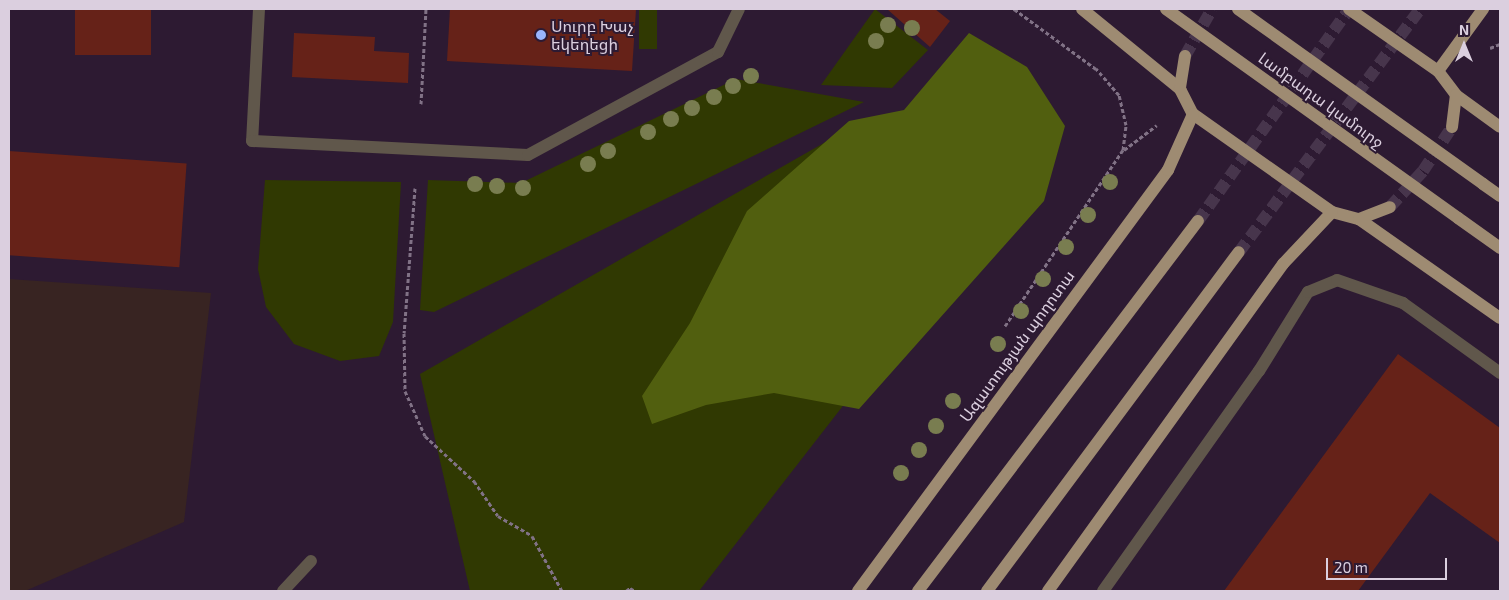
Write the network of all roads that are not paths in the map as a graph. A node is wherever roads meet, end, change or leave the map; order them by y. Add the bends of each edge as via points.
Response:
1 (258, 9) edge
2 (739, 9) edge
3 (1082, 9) edge
4 (1166, 9) edge
5 (1238, 9) edge
6 (1349, 9) edge
7 (1482, 9) edge
8 (1185, 56) tunnel mouth
9 (1438, 71) junction
10 (1180, 89) junction
11 (1456, 95) junction
12 (1193, 114) junction
13 (1452, 127) tunnel mouth
14 (1500, 127) edge
15 (1500, 196) edge
16 (1390, 206) tunnel mouth
17 (1332, 212) junction
18 (1359, 219) junction
19 (1198, 221) tunnel mouth
20 (1500, 248) edge
21 (1239, 252) tunnel mouth
22 (1500, 318) edge
23 (1500, 373) edge
24 (311, 561) dead end
25 (283, 591) edge
26 (858, 591) edge
27 (918, 591) edge
28 (987, 591) edge
29 (1048, 591) edge
30 (1103, 591) edge

1 - 2 lane via 252,141 528,155 718,52
3 - 10 main road
4 - 20 main road, Լամբադա կամուրջ, bridge
5 - 15 main road, Լամբադա կամուրջ, bridge
6 - 9 main road
7 - 9 main road
8 - 10 main road
9 - 11 main road
10 - 12 main road
11 - 13 main road
11 - 14 main road
12 - 17 main road
12 - 26 main road, Ազատության պողոտա via 1168,170
16 - 18 main road
17 - 18 main road
17 - 29 main road via 1272,279
18 - 22 main road
19 - 27 main road
21 - 28 main road
23 - 30 lane via 1403,303 1337,280 1308,292 1259,371
24 - 25 lane

